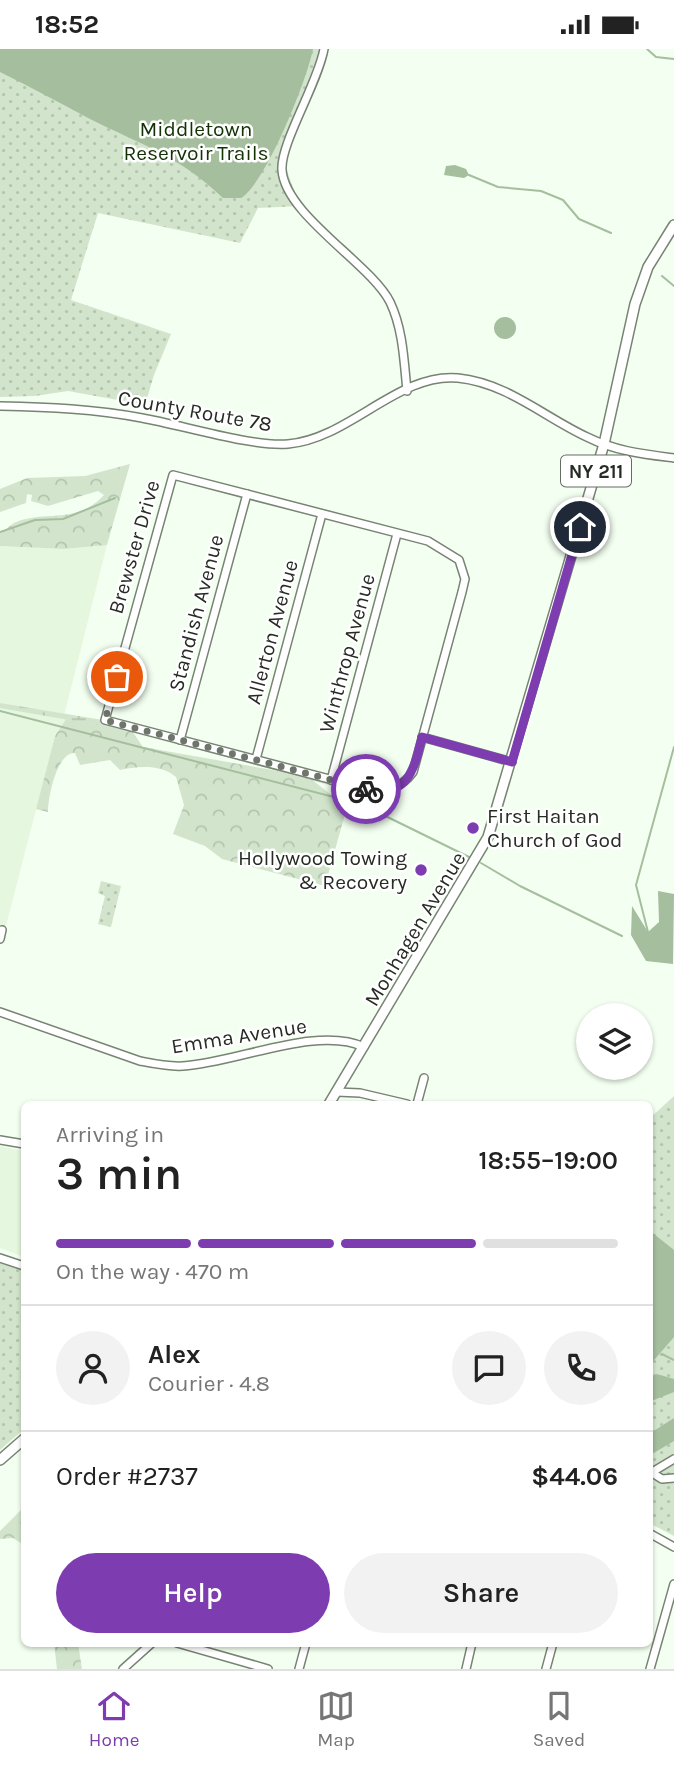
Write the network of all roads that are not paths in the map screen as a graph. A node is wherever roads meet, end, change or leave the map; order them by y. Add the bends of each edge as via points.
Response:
1 (324, 49) edge
2 (674, 225) edge
3 (407, 391) junction
4 (0, 406) edge
5 (604, 445) junction
6 (674, 458) edge
7 (247, 494) junction
8 (322, 514) junction
9 (397, 534) junction
10 (422, 737) junction
11 (180, 740) junction
12 (256, 759) junction
13 (512, 762) junction
14 (331, 780) junction
15 (2, 930) dead end
16 (0, 940) edge
17 (0, 1012) edge
18 (364, 1047) junction
19 (424, 1078) dead end
20 (337, 1092) junction
21 (360, 1093) junction
22 (331, 1101) edge
23 (363, 1101) edge
24 (394, 1101) edge
25 (418, 1101) edge
26 (0, 1140) edge
27 (21, 1144) edge
28 (0, 1258) edge
29 (21, 1265) edge
30 (21, 1442) edge
31 (674, 1459) edge
32 (0, 1460) edge
33 (653, 1472) edge
34 (653, 1474) edge
35 (674, 1478) edge
36 (653, 1535) edge
37 (674, 1547) edge
38 (674, 1584) edge
39 (665, 1622) junction
40 (674, 1625) edge
41 (148, 1647) edge
42 (191, 1647) edge
43 (305, 1647) edge
44 (471, 1647) edge
45 (552, 1647) edge
46 (124, 1669) edge
47 (268, 1669) edge
48 (299, 1669) edge
49 (466, 1669) edge
50 (546, 1669) edge
51 (650, 1669) edge

1 - 3 street via 314,87 286,150 282,173 296,200 389,301 400,330
2 - 5 main road, NY 211 via 648,267 635,304
3 - 4 street, County Route 78 via 329,434 286,445 106,412
3 - 5 street, County Route 78 via 445,377 488,384
5 - 6 street, County Route 78
5 - 13 main road, Monhagen Avenue / NY 211
7 - 8 street, Brewster Drive
7 - 11 street, Standish Avenue
7 - 11 street, Brewster Drive via 173,475 140,589 105,720
8 - 9 street, Brewster Drive
8 - 12 street, Allerton Avenue
9 - 10 street, Brewster Drive via 443,548 464,569 463,592
9 - 14 street, Winthrop Avenue
10 - 13 street
10 - 14 street, Brewster Drive via 413,772 394,788 371,790
11 - 12 street, Brewster Drive
12 - 14 street, Brewster Drive
13 - 18 main road, Monhagen Avenue / NY 211 via 482,850
15 - 16 street
17 - 18 street, Emma Avenue via 162,1065 200,1064 334,1038
18 - 20 main road, Monhagen Avenue / NY 211
19 - 25 street
20 - 21 street
20 - 22 main road, Monhagen Avenue / NY 211
21 - 23 street
21 - 24 street
26 - 27 street
28 - 29 street
30 - 32 main road
31 - 33 street
34 - 35 street
36 - 37 street
38 - 39 street
39 - 40 street
39 - 51 street
41 - 46 street
42 - 47 street
43 - 48 street
44 - 49 street
45 - 50 street

